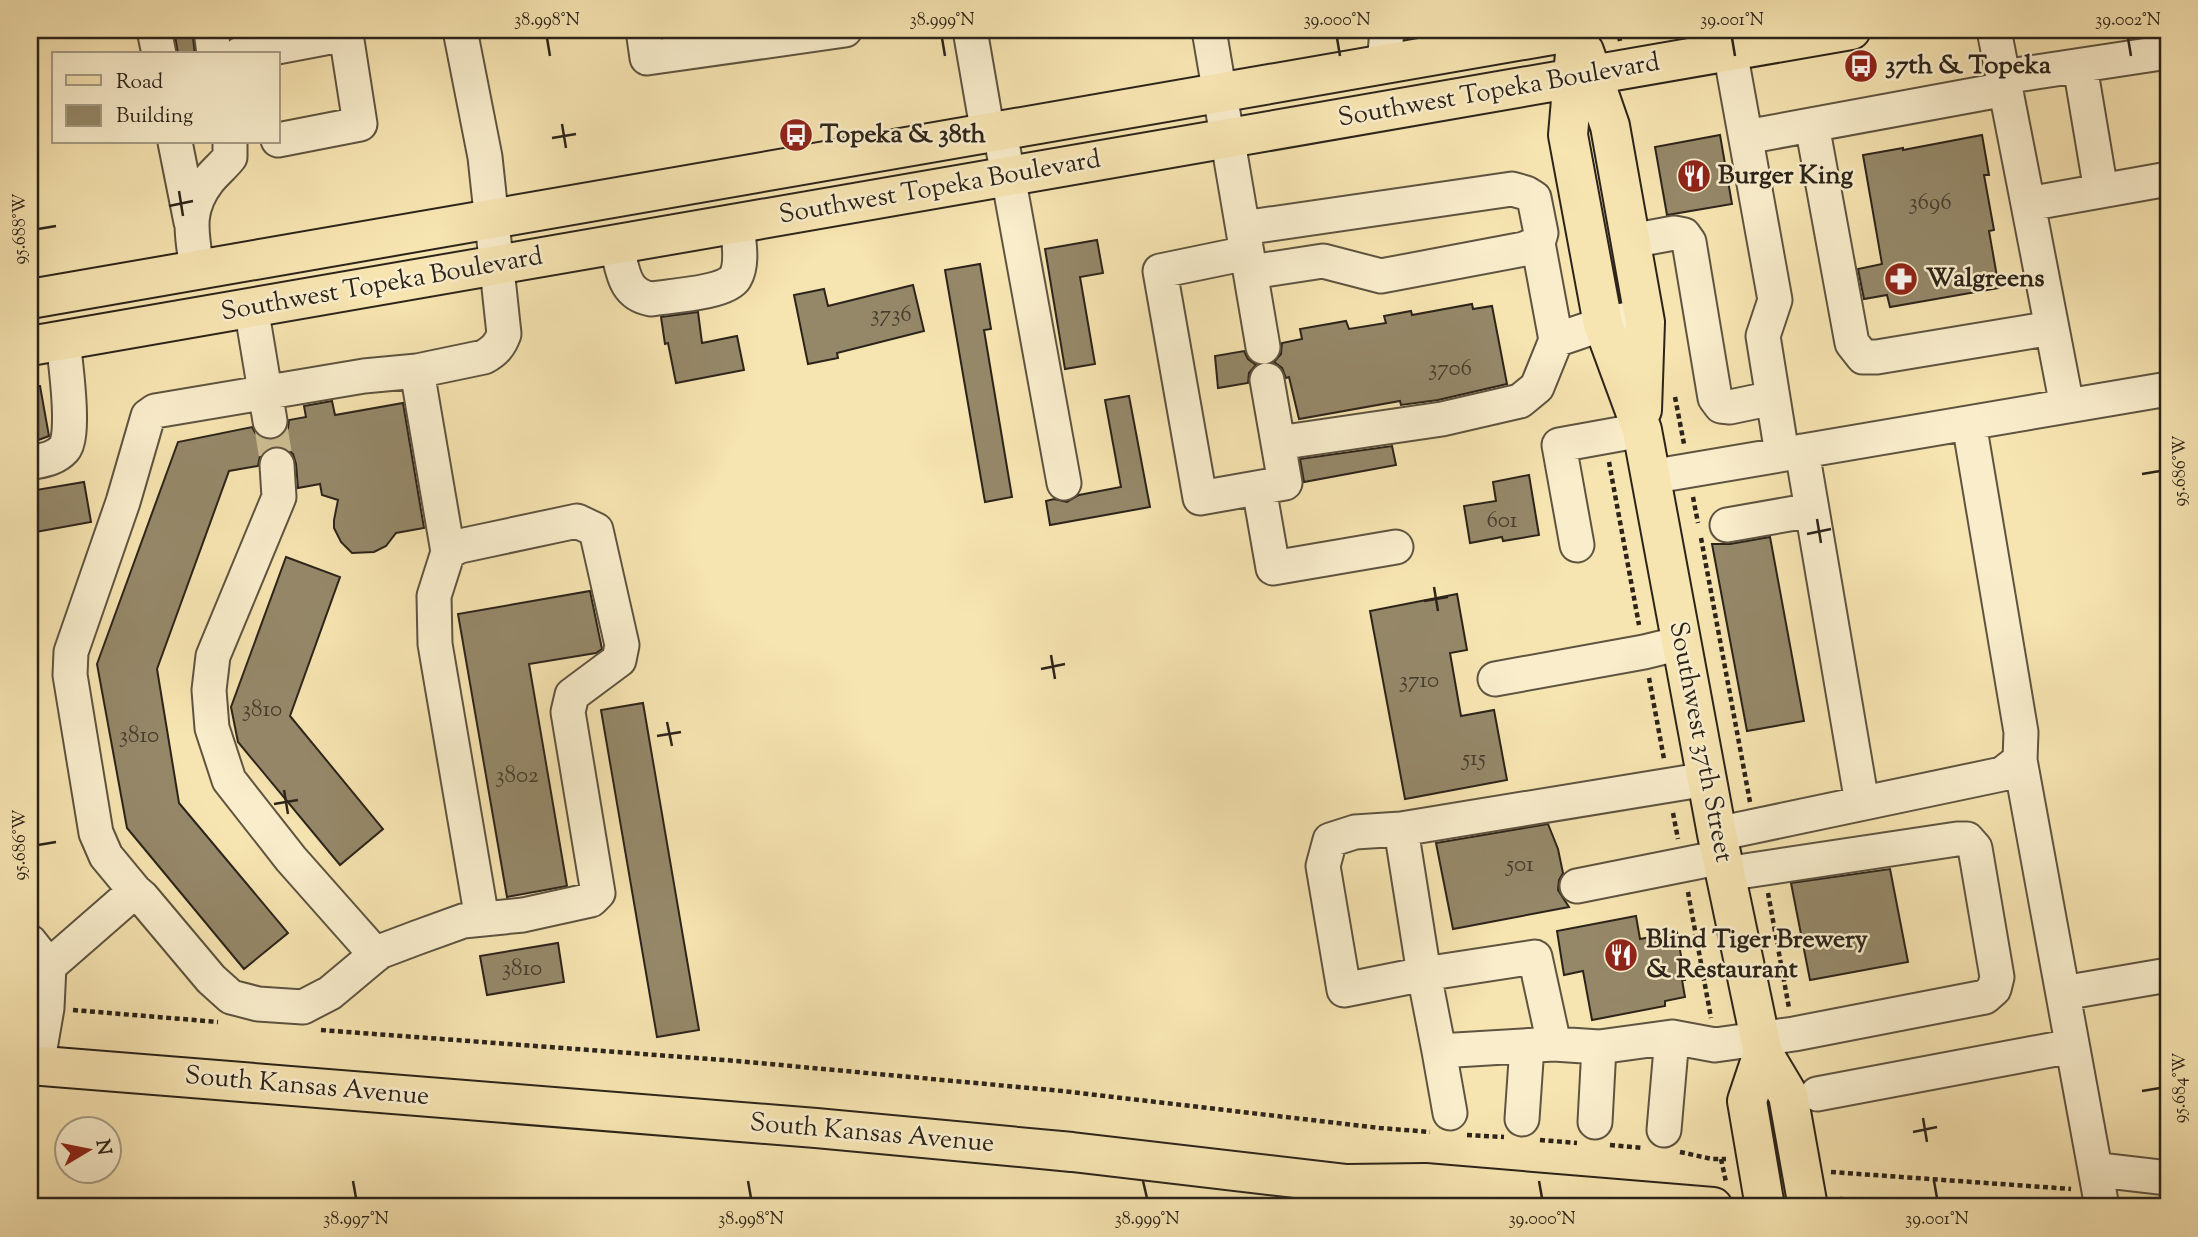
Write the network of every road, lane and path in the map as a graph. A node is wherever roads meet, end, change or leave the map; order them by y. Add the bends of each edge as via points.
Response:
1 (154, 30) edge
2 (211, 30) edge
3 (460, 30) edge
4 (643, 30) edge
5 (845, 30) edge
6 (971, 30) edge
7 (1211, 30) edge
8 (1579, 30) edge
9 (1618, 30) edge
10 (1851, 30) edge
11 (1994, 30) edge
12 (346, 32) edge
13 (1482, 38) edge
14 (253, 44) edge
15 (1386, 47) edge
16 (1730, 51) junction
17 (159, 52) edge
18 (214, 52) edge
19 (2168, 52) edge
20 (2080, 66) junction
21 (1596, 74) junction
22 (2004, 83) junction
23 (1220, 94) junction
24 (1812, 125) junction
25 (994, 133) junction
26 (1746, 137) junction
27 (1228, 138) junction
28 (280, 140) edge
29 (175, 144) edge
30 (231, 145) edge
31 (1007, 177) junction
32 (2168, 179) edge
33 (2101, 191) junction
34 (2028, 204) junction
35 (492, 218) junction
36 (191, 223) junction
37 (737, 223) junction
38 (1631, 242) junction
39 (1538, 243) junction
40 (616, 244) junction
41 (1247, 251) junction
42 (498, 264) junction
43 (197, 270) junction
44 (30, 299) edge
45 (251, 307) junction
46 (1644, 316) junction
47 (1603, 324) junction
48 (2052, 328) junction
49 (1556, 340) junction
50 (46, 343) edge
51 (1263, 347) dead end
52 (431, 367) junction
53 (1268, 380) dead end
54 (2168, 389) edge
55 (1674, 392) dead end
56 (1773, 398) junction
57 (2067, 406) junction
58 (268, 407) junction
59 (1969, 423) junction
60 (1642, 430) junction
61 (1278, 443) junction
62 (1792, 453) junction
63 (30, 463) edge
64 (277, 466) tunnel mouth
65 (1688, 471) junction
66 (1650, 477) junction
67 (1064, 483) dead end
68 (1259, 488) junction
69 (1812, 510) junction
70 (1727, 524) dead end
71 (1577, 545) dead end
72 (1396, 547) dead end
73 (448, 552) junction
74 (1681, 643) junction
75 (1495, 679) dead end
76 (2020, 760) junction
77 (1707, 779) junction
78 (1862, 803) junction
79 (1755, 825) junction
80 (1401, 829) junction
81 (1721, 855) junction
82 (1763, 868) junction
83 (1577, 886) dead end
84 (135, 891) junction
85 (482, 919) junction
86 (39, 954) edge
87 (376, 955) junction
88 (1424, 974) junction
89 (2168, 975) edge
90 (2063, 993) junction
91 (47, 1008) junction
92 (223, 1022) dead end
93 (317, 1030) dead end
94 (1672, 1037) junction
95 (1773, 1042) junction
96 (1541, 1045) junction
97 (2073, 1046) junction
98 (1599, 1047) junction
99 (1439, 1051) junction
100 (33, 1066) edge
101 (1817, 1094) dead end
102 (1448, 1127) junction
103 (1522, 1132) junction
104 (1592, 1136) junction
105 (1662, 1143) junction
106 (1757, 1162) junction
107 (1801, 1165) junction
108 (1839, 1172) junction
109 (2168, 1178) edge
110 (2083, 1181) junction
111 (1713, 1207) edge
112 (1765, 1207) edge
113 (1808, 1207) edge
114 (1842, 1207) edge
115 (2102, 1207) edge

1 - 17 street
2 - 18 street
3 - 35 street
4 - 5 street via 647,58
6 - 25 street
7 - 23 street
8 - 13 main road, Southwest Topeka Boulevard
8 - 21 main road, Southwest 37th Street
9 - 21 path
10 - 16 main road, Southwest Topeka Boulevard
11 - 22 street
12 - 14 street
12 - 28 street via 360,124
13 - 15 main road, Southwest Topeka Boulevard
15 - 23 main road, Southwest Topeka Boulevard
16 - 21 main road, Southwest Topeka Boulevard
16 - 26 street
19 - 20 street
20 - 22 street
20 - 33 street
21 - 27 main road, Southwest Topeka Boulevard
21 - 38 main road, Southwest 37th Street
21 - 47 main road, Southwest 37th Street via 1568,135
22 - 24 street
22 - 34 street
23 - 25 main road, Southwest Topeka Boulevard
23 - 27 street
24 - 26 street
24 - 48 street via 1852,343 1863,357
25 - 31 street
25 - 35 main road, Southwest Topeka Boulevard
26 - 56 street via 1775,300 1763,336
27 - 31 main road, Southwest Topeka Boulevard
27 - 41 street
29 - 36 street
30 - 36 street via 230,156 194,201
31 - 37 main road, Southwest Topeka Boulevard
31 - 67 street
32 - 33 street
33 - 34 street
34 - 48 street
35 - 42 street
35 - 43 main road, Southwest Topeka Boulevard
36 - 43 street
37 - 40 main road, Southwest Topeka Boulevard
37 - 40 street via 739,265 735,278 723,288 639,297 628,287
38 - 46 main road, Southwest 37th Street
38 - 56 street via 1674,233 1689,242 1720,406
39 - 41 street via 1381,276 1323,261
39 - 41 street via 1541,233 1534,198 1512,189
39 - 49 street
40 - 42 main road, Southwest Topeka Boulevard
41 - 51 street
41 - 68 street via 1160,271 1200,498
42 - 45 main road, Southwest Topeka Boulevard
42 - 52 street via 504,316 501,344 484,357
43 - 44 main road, Southwest Topeka Boulevard
45 - 50 main road, Southwest Topeka Boulevard
45 - 58 street
46 - 47 street
46 - 60 main road, Southwest 37th Street
47 - 49 street
47 - 60 main road, Southwest 37th Street
48 - 57 street
49 - 61 street via 1537,387 1520,401 1442,419
50 - 63 street via 70,418 68,442 51,459
52 - 58 street via 364,376
52 - 73 street
53 - 61 street
54 - 57 street
55 - 65 path
56 - 62 street
57 - 59 street
58 - 84 street via 155,411 148,416 71,652 70,675 96,833 106,856
59 - 62 street
59 - 76 street via 2021,732
60 - 66 main road, Southwest 37th Street
60 - 71 street via 1559,445
61 - 68 street via 1285,483
62 - 65 street
62 - 69 street
64 - 87 street via 279,497 213,656 209,691 212,727 229,780
65 - 66 street
65 - 79 path
66 - 74 main road, Southwest 37th Street
68 - 72 street via 1273,568
69 - 70 street
69 - 78 street
73 - 85 street via 434,596 435,644
73 - 85 street via 577,521 596,530 622,645 618,660 572,695 568,712 598,893 591,900
74 - 75 street
74 - 77 main road, Southwest 37th Street
76 - 78 street via 2002,774
76 - 90 street
77 - 80 street
77 - 81 main road, Southwest 37th Street
78 - 79 street
79 - 81 street
80 - 88 street
80 - 88 street via 1355,832 1329,840 1323,866 1344,990
81 - 82 street
81 - 83 street
81 - 95 main road, Southwest 37th Street
82 - 95 path
82 - 95 street via 1967,839 1975,848 1997,977 1994,989 1985,997
84 - 86 street
84 - 87 street via 231,997 303,1007 330,993
85 - 87 street via 463,921
86 - 91 street
88 - 96 street via 1535,957
88 - 99 street
89 - 90 street
90 - 97 street
91 - 92 path
91 - 100 street
93 - 102 path via 1062,1091 1380,1128
94 - 95 street via 1716,1045
94 - 98 street
94 - 105 street
95 - 106 main road via 1747,1101
95 - 107 main road, Southwest 37th Street
96 - 98 street
96 - 99 street
96 - 103 street
97 - 101 street
97 - 110 street
98 - 104 street
99 - 102 street
100 - 111 main road, South Kansas Avenue via 816,1128 1347,1184 1425,1182
102 - 103 path
103 - 104 path
104 - 105 path
105 - 106 path via 1712,1159
106 - 112 main road
107 - 108 path
107 - 113 main road, Southwest 37th Street
108 - 110 path
108 - 114 path
109 - 110 street via 2108,1171
110 - 115 street

